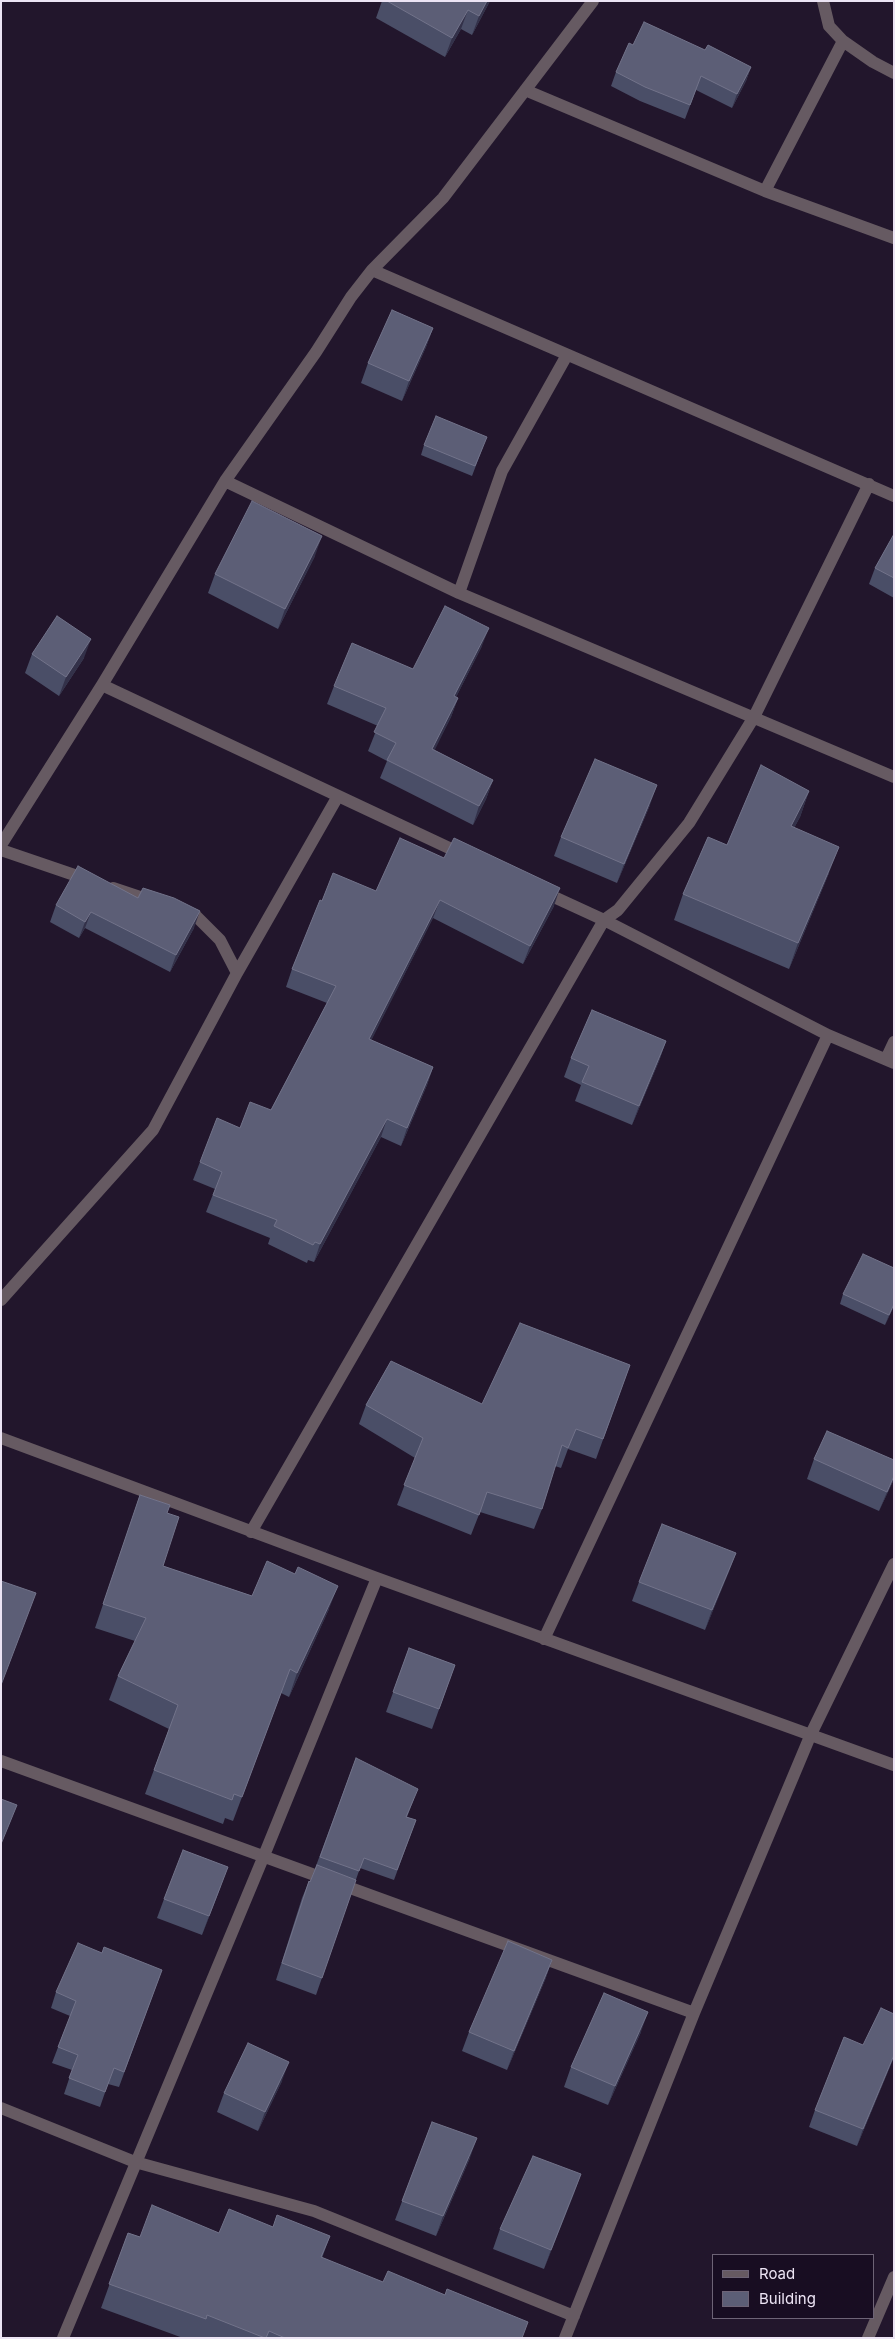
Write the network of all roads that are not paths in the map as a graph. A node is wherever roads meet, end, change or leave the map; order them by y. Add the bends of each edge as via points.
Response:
1 (593, 1) edge
2 (823, 1) edge
3 (843, 41) junction
4 (894, 73) edge
5 (525, 90) junction
6 (765, 191) junction
7 (894, 238) edge
8 (372, 270) junction
9 (567, 355) junction
10 (225, 481) junction
11 (869, 484) junction
12 (894, 496) edge
13 (459, 593) junction
14 (102, 686) junction
15 (754, 717) junction
16 (894, 777) edge
17 (338, 796) junction
18 (1, 845) edge
19 (1, 850) edge
20 (480, 862) edge
21 (533, 887) edge
22 (604, 920) junction
23 (237, 972) junction
24 (828, 1035) junction
25 (894, 1042) edge
26 (890, 1061) edge
27 (1, 1300) edge
28 (1, 1438) edge
29 (251, 1532) junction
30 (894, 1564) edge
31 (376, 1578) junction
32 (544, 1638) junction
33 (811, 1734) junction
34 (1, 1761) edge
35 (894, 1765) edge
36 (263, 1858) junction
37 (694, 2013) junction
38 (1, 2108) edge
39 (135, 2162) junction
40 (894, 2277) edge
41 (574, 2316) junction
42 (63, 2338) edge
43 (565, 2338) edge
44 (868, 2338) edge

1 - 5 street
2 - 3 street via 829,26
3 - 4 street
3 - 6 street
5 - 6 street
5 - 8 street via 443,198
6 - 7 street
8 - 9 street
8 - 10 street
9 - 11 street
9 - 13 street via 502,471
10 - 13 street
10 - 14 street
11 - 12 street
11 - 15 street
13 - 15 street
14 - 17 street
14 - 18 street
15 - 16 street
15 - 22 street via 688,823 618,910
17 - 20 street
17 - 23 street
19 - 23 street via 195,915 220,940
21 - 22 street
22 - 24 street
22 - 29 street
23 - 27 street via 153,1130
24 - 26 street
24 - 32 street
25 - 26 street
28 - 29 street
29 - 31 street
30 - 33 street
31 - 32 street
31 - 36 street
32 - 33 street
33 - 35 street
33 - 37 street
34 - 36 street
36 - 37 street
36 - 39 street
37 - 41 street
38 - 39 street
39 - 41 street via 314,2211
39 - 42 street
40 - 44 street
41 - 43 street

